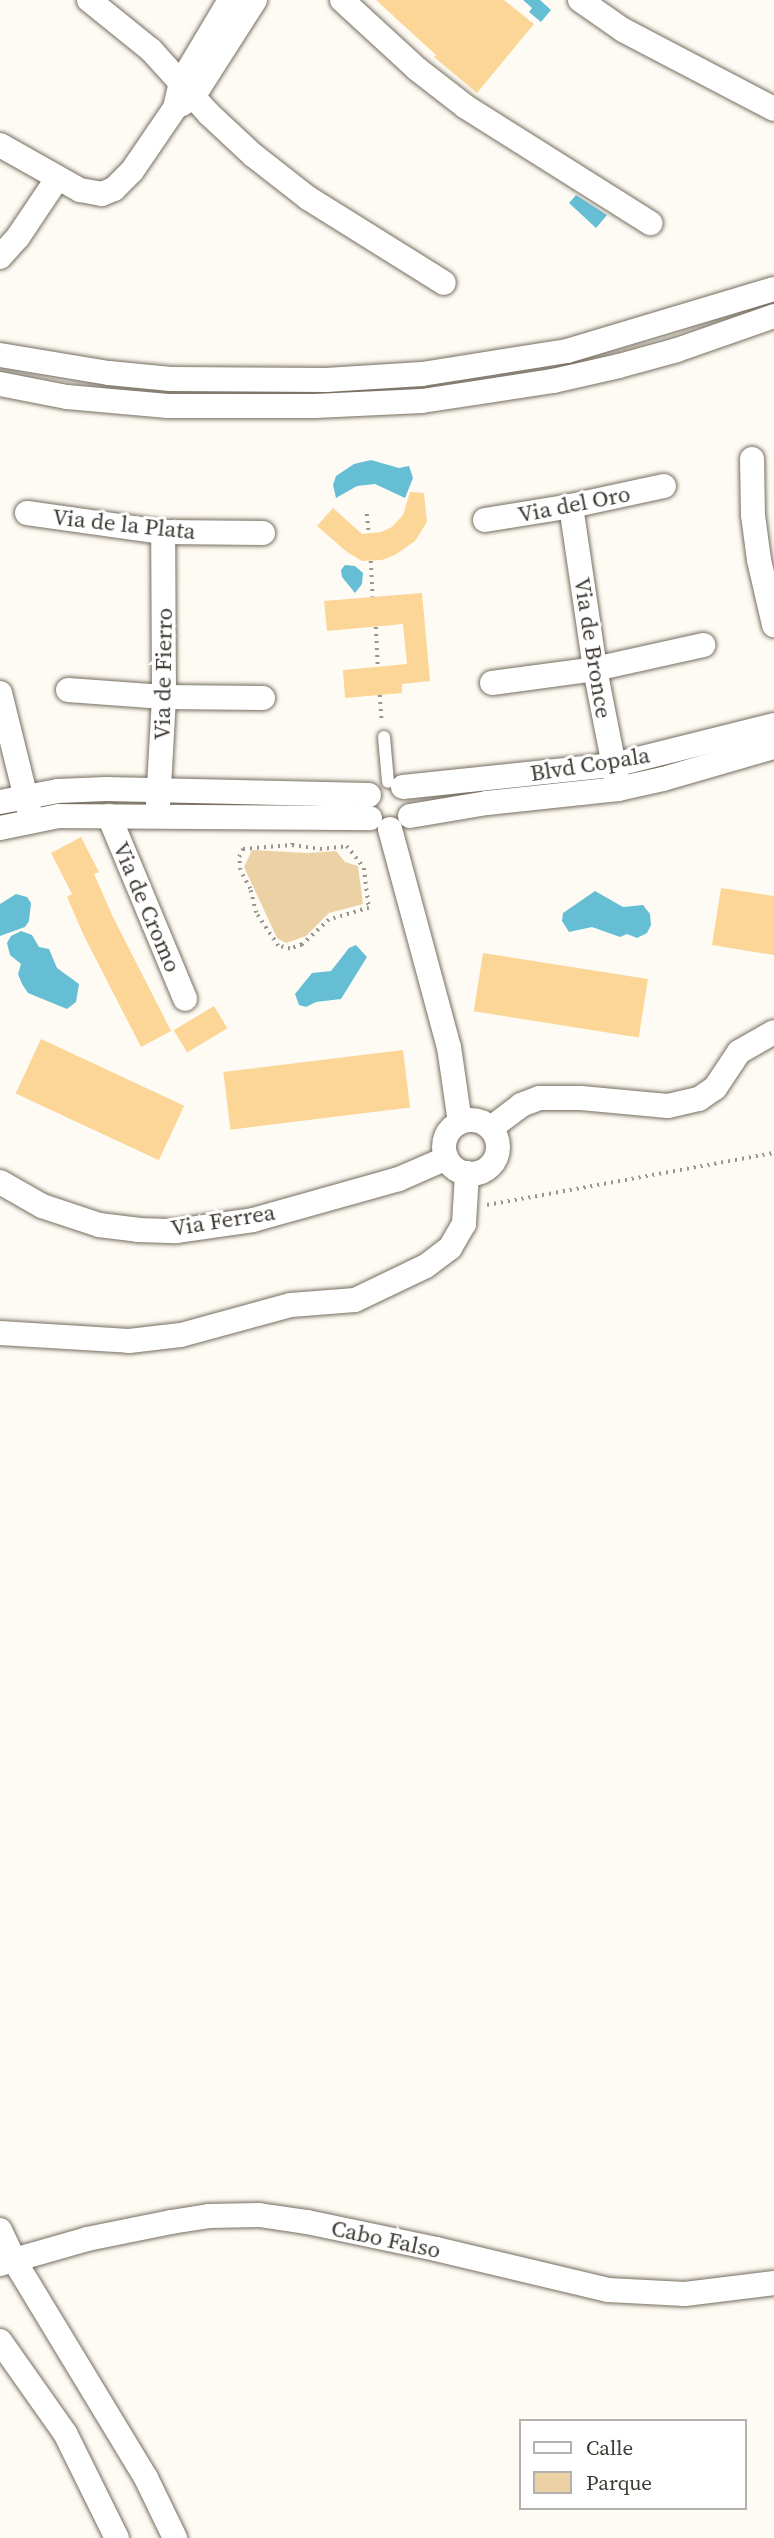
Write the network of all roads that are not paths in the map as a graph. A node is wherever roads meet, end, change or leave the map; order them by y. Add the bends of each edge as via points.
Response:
1 (89, 0) edge
2 (230, 0) edge
3 (255, 0) edge
4 (342, 0) edge
5 (579, 0) edge
6 (183, 96) junction
7 (774, 109) edge
8 (0, 145) edge
9 (57, 179) junction
10 (650, 223) dead end
11 (0, 257) edge
12 (444, 283) dead end
13 (774, 289) edge
14 (774, 316) edge
15 (0, 355) edge
16 (70, 368) junction
17 (0, 384) edge
18 (67, 397) junction
19 (752, 459) dead end
20 (664, 486) dead end
21 (571, 506) junction
22 (27, 513) dead end
23 (485, 520) dead end
24 (163, 532) junction
25 (263, 533) dead end
26 (774, 625) edge
27 (703, 645) dead end
28 (595, 669) junction
29 (492, 683) dead end
30 (68, 690) dead end
31 (0, 693) edge
32 (164, 697) junction
33 (263, 698) dead end
34 (774, 725) edge
35 (384, 737) road end
36 (774, 747) edge
37 (616, 777) junction
38 (160, 791) junction
39 (25, 796) junction
40 (0, 802) edge
41 (388, 805) junction
42 (109, 816) junction
43 (157, 816) junction
44 (32, 821) junction
45 (0, 828) edge
46 (185, 999) dead end
47 (774, 1032) edge
48 (460, 1122) junction
49 (491, 1128) junction
50 (457, 1166) junction
51 (0, 1182) edge
52 (0, 1333) edge
53 (0, 2230) edge
54 (7, 2262) edge
55 (774, 2283) edge
56 (0, 2341) edge
57 (117, 2538) edge
58 (175, 2538) edge

1 - 6 street via 151,50
2 - 6 street
3 - 6 street
4 - 10 street via 466,107
5 - 7 street via 623,30
6 - 9 street via 132,171 114,189 91,193
6 - 12 street via 308,198
8 - 9 street
9 - 11 street
13 - 16 street via 567,351 422,374 272,382 171,379
14 - 18 street via 677,351 619,366 422,401 168,406
15 - 16 street
16 - 18 street
17 - 18 street
19 - 26 street via 756,537
20 - 21 street, Via del Oro
21 - 23 street, Via del Oro
21 - 28 street, Via de Bronce
22 - 24 street, Via de la Plata
24 - 25 street, Via de la Plata
24 - 32 street, Via de Fierro
27 - 28 street
28 - 29 street
28 - 37 street, Via de Bronce
30 - 32 street
31 - 39 street
32 - 33 street
32 - 38 street, Via de Fierro
34 - 37 street, Blvd Copala
35 - 41 lane
36 - 37 street, Blvd Copala via 663,779
37 - 41 street, Blvd Copala
38 - 39 street, Blvd Copala via 106,789
38 - 41 street, Blvd Copala
38 - 43 street, Via de Fierro
39 - 40 street, Blvd Copala
39 - 44 street
41 - 43 street, Blvd Copala via 298,817
41 - 48 street via 449,1047
42 - 43 street, Blvd Copala
42 - 44 street, Blvd Copala
42 - 46 street, Via de Cromo
44 - 45 street, Blvd Copala
47 - 49 street via 739,1052 715,1088 699,1099 668,1105 539,1098 521,1105
48 - 49 street via 476,1120
48 - 50 street via 447,1134 445,1150
49 - 50 street via 498,1143 495,1159 483,1171
50 - 51 street, Via Ferrea via 253,1220 176,1231 90,1222 42,1206
50 - 52 street via 465,1209 462,1232 450,1248 426,1266 355,1300 290,1305 181,1335 141,1340 106,1342
53 - 54 street
54 - 55 street, Cabo Falso via 171,2222 259,2215 436,2249 608,2290 685,2294
54 - 58 street via 101,2401
56 - 57 street via 65,2433

